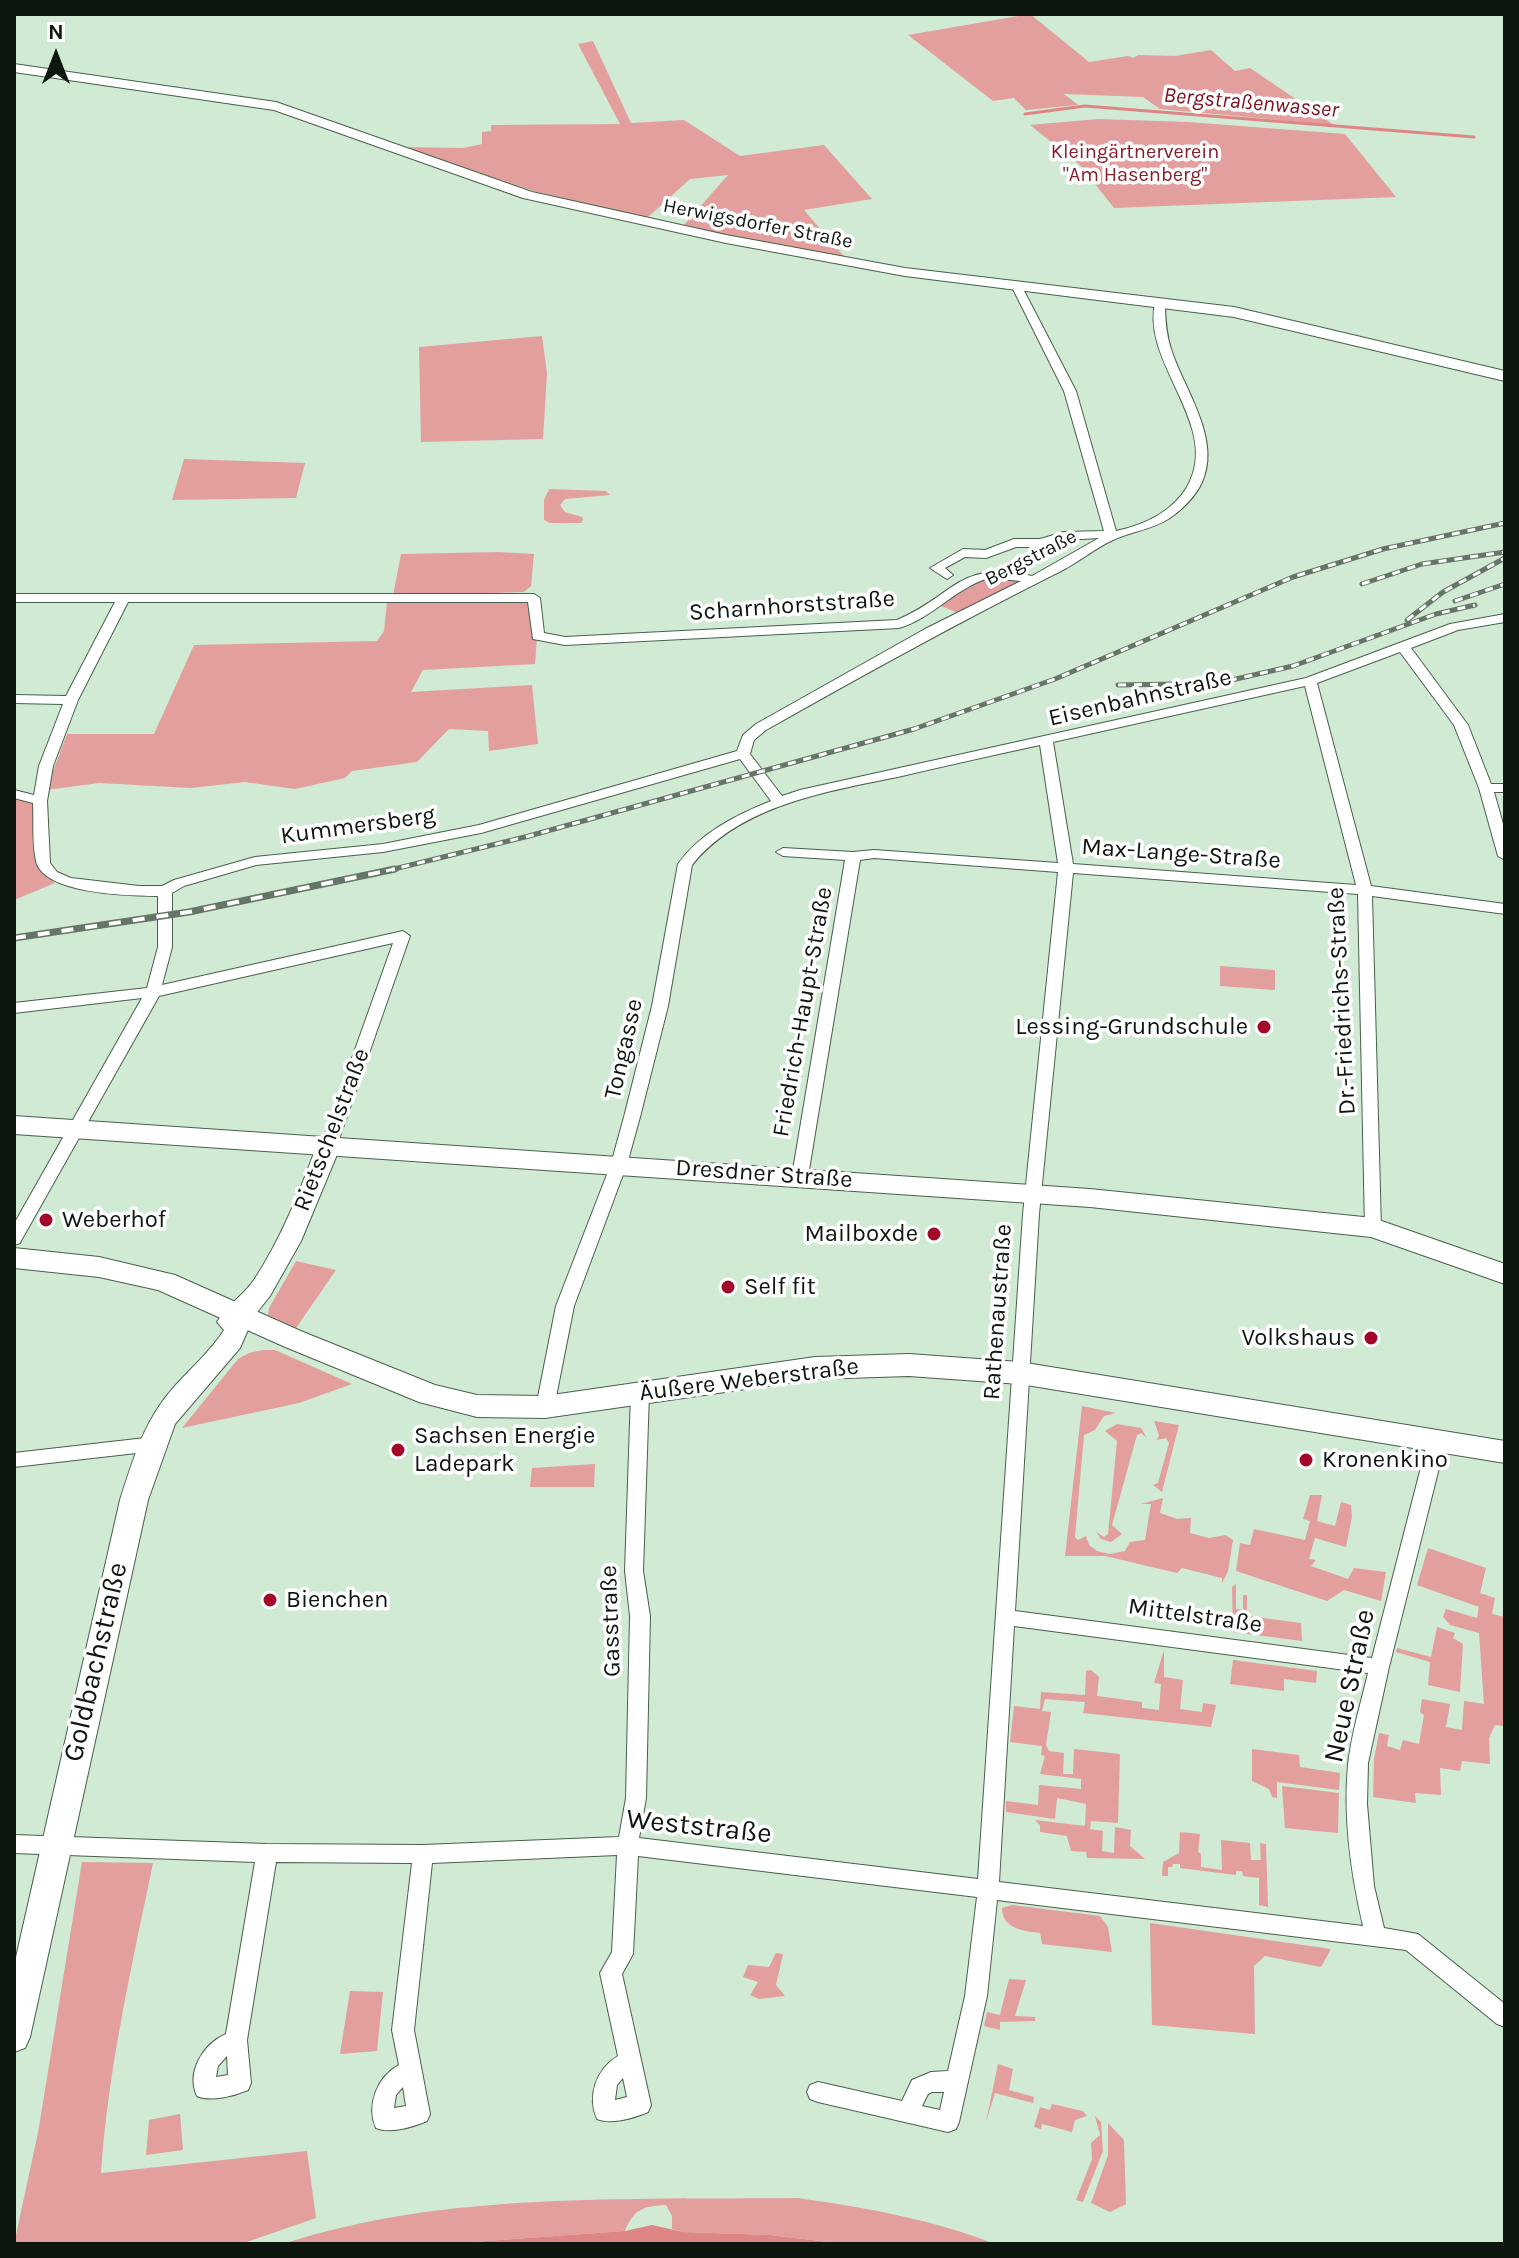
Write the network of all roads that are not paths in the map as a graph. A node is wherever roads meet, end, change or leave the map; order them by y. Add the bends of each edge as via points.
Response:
1 (14, 68) edge
2 (1016, 285) junction
3 (1160, 301) junction
4 (1505, 376) edge
5 (1111, 535) junction
6 (947, 575) dead end
7 (1034, 580) junction
8 (14, 598) edge
9 (123, 600) junction
10 (1505, 618) edge
11 (1404, 648) junction
12 (1310, 681) junction
13 (14, 699) edge
14 (71, 700) junction
15 (1046, 742) junction
16 (743, 754) junction
17 (1486, 788) junction
18 (1505, 788) edge
19 (14, 794) edge
20 (40, 801) junction
21 (779, 802) junction
22 (783, 852) dead end
23 (853, 856) junction
24 (1505, 856) edge
25 (1066, 868) junction
26 (1365, 890) junction
27 (165, 891) junction
28 (1505, 909) edge
29 (153, 992) junction
30 (14, 1008) edge
31 (14, 1125) edge
32 (76, 1128) junction
33 (329, 1145) junction
34 (619, 1164) junction
35 (800, 1176) junction
36 (1032, 1192) junction
37 (1373, 1228) junction
38 (14, 1239) edge
39 (14, 1258) edge
40 (1505, 1274) edge
41 (241, 1315) junction
42 (1020, 1373) junction
43 (640, 1393) junction
44 (545, 1407) junction
45 (1437, 1440) junction
46 (154, 1444) junction
47 (1505, 1452) edge
48 (14, 1460) edge
49 (1004, 1617) junction
50 (1379, 1667) junction
51 (14, 1844) edge
52 (55, 1845) junction
53 (628, 1846) junction
54 (267, 1853) junction
55 (423, 1854) junction
56 (988, 1888) junction
57 (1375, 1934) junction
58 (1505, 2017) edge
59 (14, 2037) edge
60 (236, 2040) dead end
61 (629, 2062) dead end
62 (411, 2070) dead end
63 (957, 2081) junction
64 (818, 2092) dead end
65 (908, 2113) junction

1 - 2 street, Herwigsdorfer Straße via 276,106 545,199 847,262
2 - 3 street, Herwigsdorfer Straße
2 - 5 street, Bergstraße via 1070,391
3 - 4 street, Herwigsdorfer Straße via 1300,325
3 - 5 street via 1157,318 1166,351 1201,439 1201,471 1191,492 1170,514 1130,533
5 - 6 street via 1064,536 1014,543 986,554 963,553 936,568
5 - 7 street, Bergstraße
7 - 9 street, Scharnhorststraße via 1009,573 975,577 955,586 941,603 899,624 565,641 538,636 534,598
7 - 16 street, Bergstraße via 761,727 748,738
8 - 9 street
9 - 14 street, Kummersberg
10 - 11 street, Eisenbahnstraße via 1455,627
11 - 12 street, Eisenbahnstraße
11 - 17 street via 1461,725
12 - 15 street, Eisenbahnstraße
12 - 26 street, Dr.-Friedrichs-Straße
13 - 14 street
14 - 20 street, Kummersberg via 46,766
15 - 21 street, Eisenbahnstraße
15 - 25 street, Rathenaustraße
16 - 21 street
16 - 27 street, Kummersberg via 481,829 383,848 255,861
17 - 18 street
17 - 24 street
19 - 20 street
20 - 27 street, Kummersberg via 42,856 52,875 68,882
21 - 34 street, Tongasse via 699,848 685,864 660,1006
22 - 23 street, Max-Lange-Straße
23 - 25 street, Max-Lange-Straße
23 - 35 street, Friedrich-Haupt-Straße
25 - 26 street, Max-Lange-Straße
25 - 36 street, Rathenaustraße
26 - 28 street, Max-Lange-Straße
26 - 37 street, Dr.-Friedrichs-Straße
27 - 29 street via 165,947
29 - 30 street
29 - 32 street
29 - 33 street, Rietschelstraße via 403,936
31 - 32 main road, Dresdner Straße
32 - 33 main road, Dresdner Straße
32 - 38 street
33 - 34 main road, Dresdner Straße
33 - 41 main road, Rietschelstraße via 297,1223
34 - 35 main road, Dresdner Straße
34 - 44 street, Tongasse via 565,1306
35 - 36 main road, Dresdner Straße
36 - 37 main road, Dresdner Straße
36 - 42 street, Rathenaustraße
37 - 40 main road, Dresdner Straße
39 - 41 main road, Äußere Weberstraße via 150,1277
41 - 44 main road, Äußere Weberstraße via 454,1401 498,1408
41 - 46 main road, Goldbachstraße via 233,1340 172,1408
42 - 43 main road, Äußere Weberstraße via 853,1365
42 - 45 main road, Äußere Weberstraße
42 - 49 street, Rathenaustraße
43 - 44 main road, Äußere Weberstraße
43 - 53 street, Gasstraße via 634,1571 640,1616 636,1798
45 - 47 main road, Äußere Weberstraße
45 - 50 street, Neue Straße
46 - 48 street
46 - 52 main road, Goldbachstraße via 127,1526
49 - 50 street, Mittelstraße
49 - 56 street, Rathenaustraße
50 - 57 street, Neue Straße via 1358,1763 1357,1804 1364,1886
51 - 52 street, Weststraße
52 - 54 street, Weststraße
52 - 59 main road, Goldbachstraße
53 - 55 street, Weststraße
53 - 56 street, Weststraße
53 - 61 street, Gasstraße via 622,1954 611,1973
54 - 55 street, Weststraße
54 - 60 street
55 - 62 street via 403,2030
56 - 57 street, Weststraße
56 - 63 street, Rathenaustraße via 976,1996
57 - 58 street via 1411,1941
63 - 65 street via 920,2087
63 - 65 street, Rathenaustraße via 948,2122
64 - 65 street

